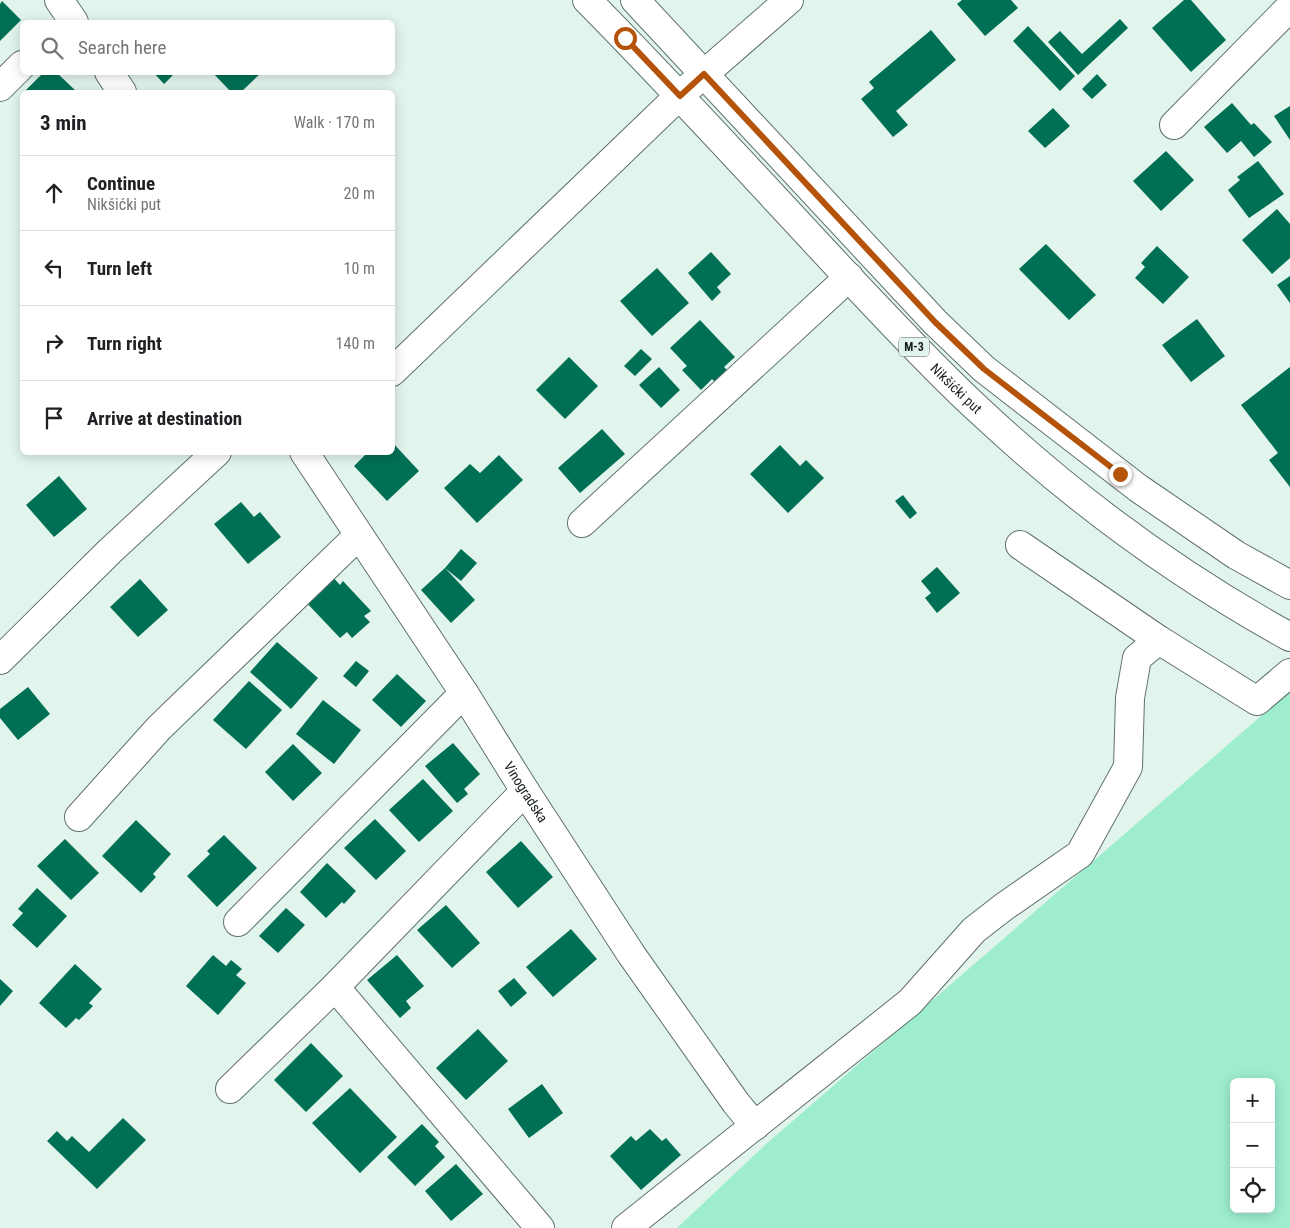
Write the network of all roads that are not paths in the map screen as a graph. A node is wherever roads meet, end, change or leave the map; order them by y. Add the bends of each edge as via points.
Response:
1 (587, 0) edge
2 (635, 0) edge
3 (789, 0) edge
4 (1290, 7) edge
5 (20, 67) edge
6 (704, 74) junction
7 (111, 75) edge
8 (0, 87) edge
9 (121, 90) edge
10 (680, 96) junction
11 (1174, 125) dead end
12 (849, 277) junction
13 (395, 369) edge
14 (214, 455) edge
15 (307, 455) edge
16 (582, 523) dead end
17 (359, 535) junction
18 (1020, 545) dead end
19 (1290, 586) edge
20 (1290, 637) edge
21 (1159, 640) junction
22 (0, 660) edge
23 (1290, 673) edge
24 (464, 693) junction
25 (525, 791) junction
26 (79, 817) dead end
27 (238, 922) dead end
28 (335, 987) junction
29 (230, 1089) dead end
30 (755, 1126) junction
31 (540, 1228) edge
32 (626, 1228) edge

1 - 10 street, Nikšićki put / M-3
2 - 6 street
3 - 6 street
4 - 11 street
5 - 8 street
6 - 10 street
6 - 19 street via 935,322 984,369 1138,488 1236,555
7 - 9 street
10 - 12 street, Nikšićki put / M-3
10 - 13 street
12 - 16 street
12 - 20 street, Nikšićki put / M-3 via 956,389 1062,482 1174,566
14 - 22 street via 110,551
15 - 17 street, Vinogradska
17 - 24 street, Vinogradska
17 - 26 street via 159,728
18 - 21 street
21 - 23 street via 1257,701
21 - 30 street via 1137,658 1130,698 1128,767 1080,854 974,930 910,1002
24 - 25 street, Vinogradska
24 - 27 street
25 - 28 street
25 - 30 street, Vinogradska via 637,962
28 - 29 street
28 - 31 street
30 - 32 street

